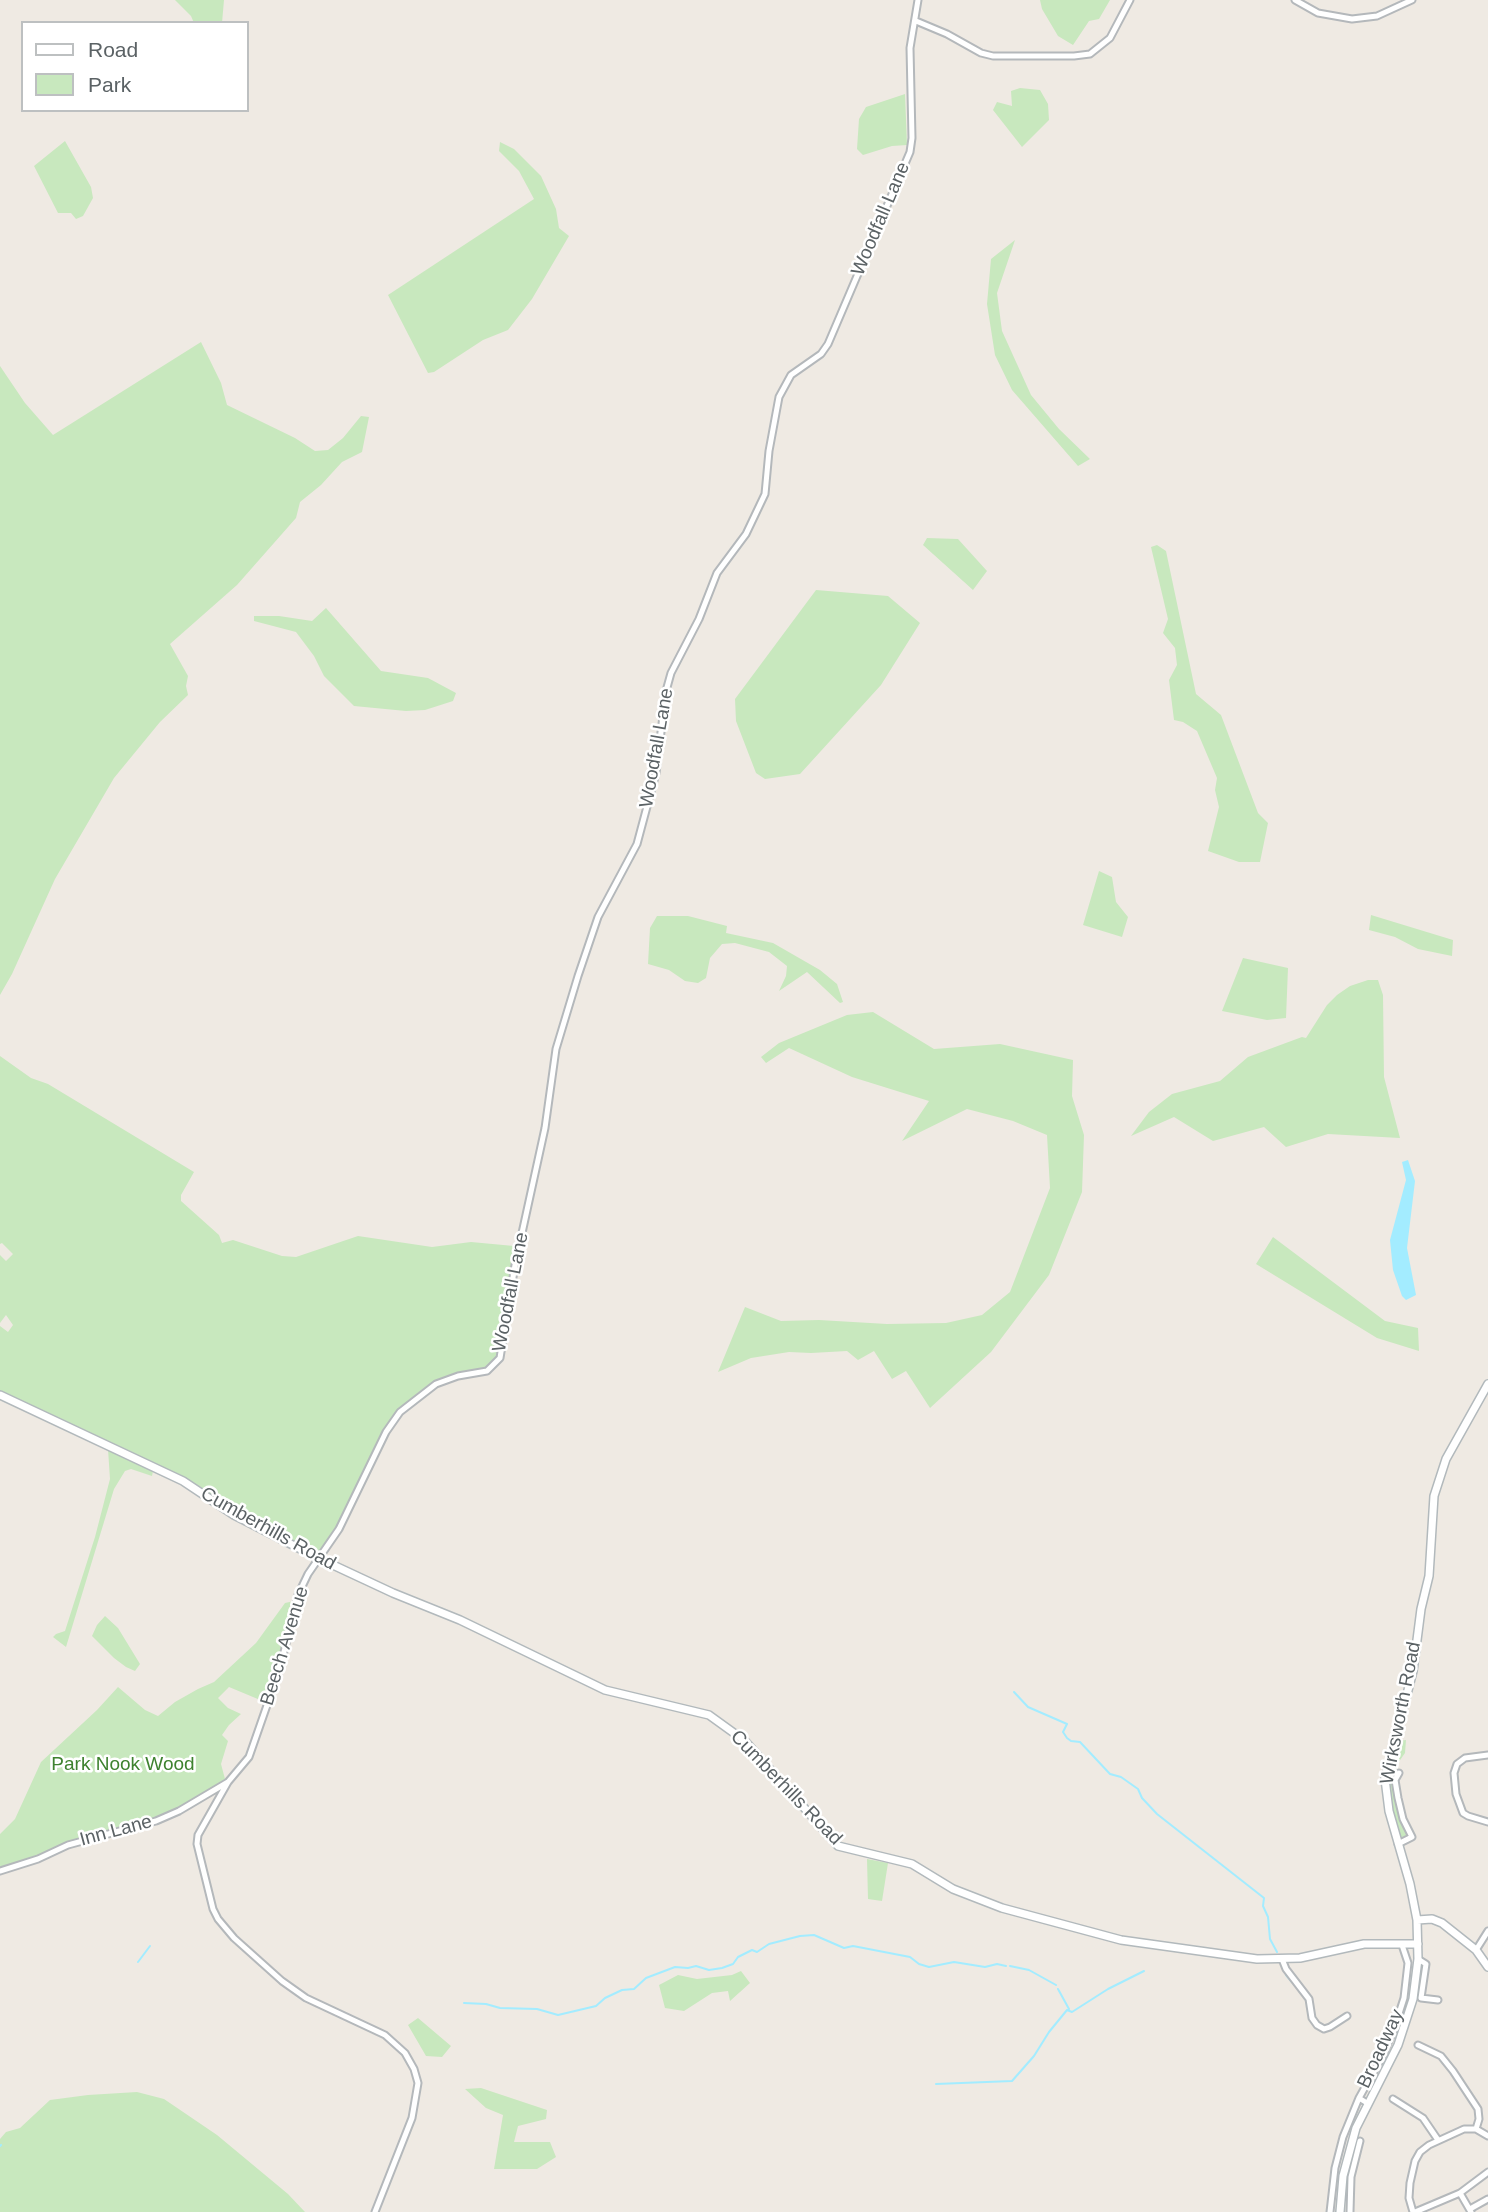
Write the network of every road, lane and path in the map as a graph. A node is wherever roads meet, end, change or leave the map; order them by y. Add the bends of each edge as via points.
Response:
1 (918, 0) edge
2 (1130, 0) edge
3 (1295, 0) edge
4 (1412, 0) edge
5 (916, 21) junction
6 (1488, 1384) edge
7 (0, 1395) edge
8 (318, 1558) junction
9 (1488, 1755) edge
10 (1399, 1773) dead end
11 (228, 1782) junction
12 (1488, 1822) edge
13 (1398, 1844) junction
14 (0, 1871) edge
15 (1417, 1920) junction
16 (1488, 1931) edge
17 (1418, 1944) junction
18 (1402, 1945) junction
19 (1476, 1950) junction
20 (1282, 1959) junction
21 (1418, 1959) junction
22 (1488, 1967) edge
23 (1408, 2000) junction
24 (1438, 2000) dead end
25 (1347, 2015) dead end
26 (1418, 2045) dead end
27 (1359, 2098) junction
28 (1393, 2099) dead end
29 (1367, 2103) junction
30 (1476, 2129) junction
31 (1488, 2136) edge
32 (1438, 2140) junction
33 (1360, 2141) dead end
34 (1488, 2172) edge
35 (1460, 2193) junction
36 (1488, 2199) edge
37 (1471, 2211) edge
38 (375, 2212) edge
39 (1330, 2212) edge
40 (1340, 2212) edge
41 (1350, 2212) edge
42 (1414, 2212) edge

1 - 5 street, Woodfall Lane
2 - 5 street via 1101,47 1074,56 993,56
3 - 4 street via 1318,13 1352,19 1388,12
5 - 8 street, Woodfall Lane via 910,48 910,152 828,344 821,355 791,375 784,387 775,415 765,494 746,534 711,582 699,619 671,673 656,773 637,844 598,917 556,1049 500,1358 487,1371 443,1380 400,1412 339,1529
6 - 13 street, Wirksworth Road via 1446,1458 1434,1496 1429,1576 1413,1671 1385,1779
7 - 8 street, Cumberhills Road via 183,1481
8 - 11 street, Beech Avenue via 298,1595 280,1668 249,1757
8 - 20 street, Cumberhills Road via 605,1690 709,1716 745,1741 838,1846 912,1864 953,1889 1002,1908 1121,1940
9 - 12 street via 1465,1758 1454,1773 1463,1812
10 - 13 street via 1395,1780 1402,1819 1412,1837
11 - 14 street, Inn Lane via 156,1821 68,1844
11 - 38 street via 202,1825 197,1844 215,1915 282,1982 386,2035 414,2069 418,2083 412,2119
13 - 15 street, Wirksworth Road
15 - 17 street, Broadway
15 - 19 street via 1442,1923
16 - 19 street
17 - 18 street, Cumberhills Road
17 - 21 street, Broadway
18 - 20 street, Cumberhills Road via 1364,1944
18 - 23 street, Broadway via 1408,1963
19 - 22 street
20 - 25 street via 1309,1999 1317,2025 1324,2029
21 - 23 street, Broadway
21 - 24 street, Broadway via 1426,1964 1421,1998
23 - 27 street, Broadway
23 - 29 street, Broadway via 1398,2045
26 - 30 street via 1441,2056 1453,2071 1478,2109
27 - 29 street, Broadway
27 - 39 street, Broadway via 1335,2168
28 - 32 street via 1423,2118
29 - 40 street, Broadway via 1347,2154
30 - 31 street
30 - 32 street
32 - 42 street via 1415,2161 1409,2198
33 - 41 street via 1351,2177
34 - 35 street
35 - 37 street
35 - 42 street
36 - 37 street

